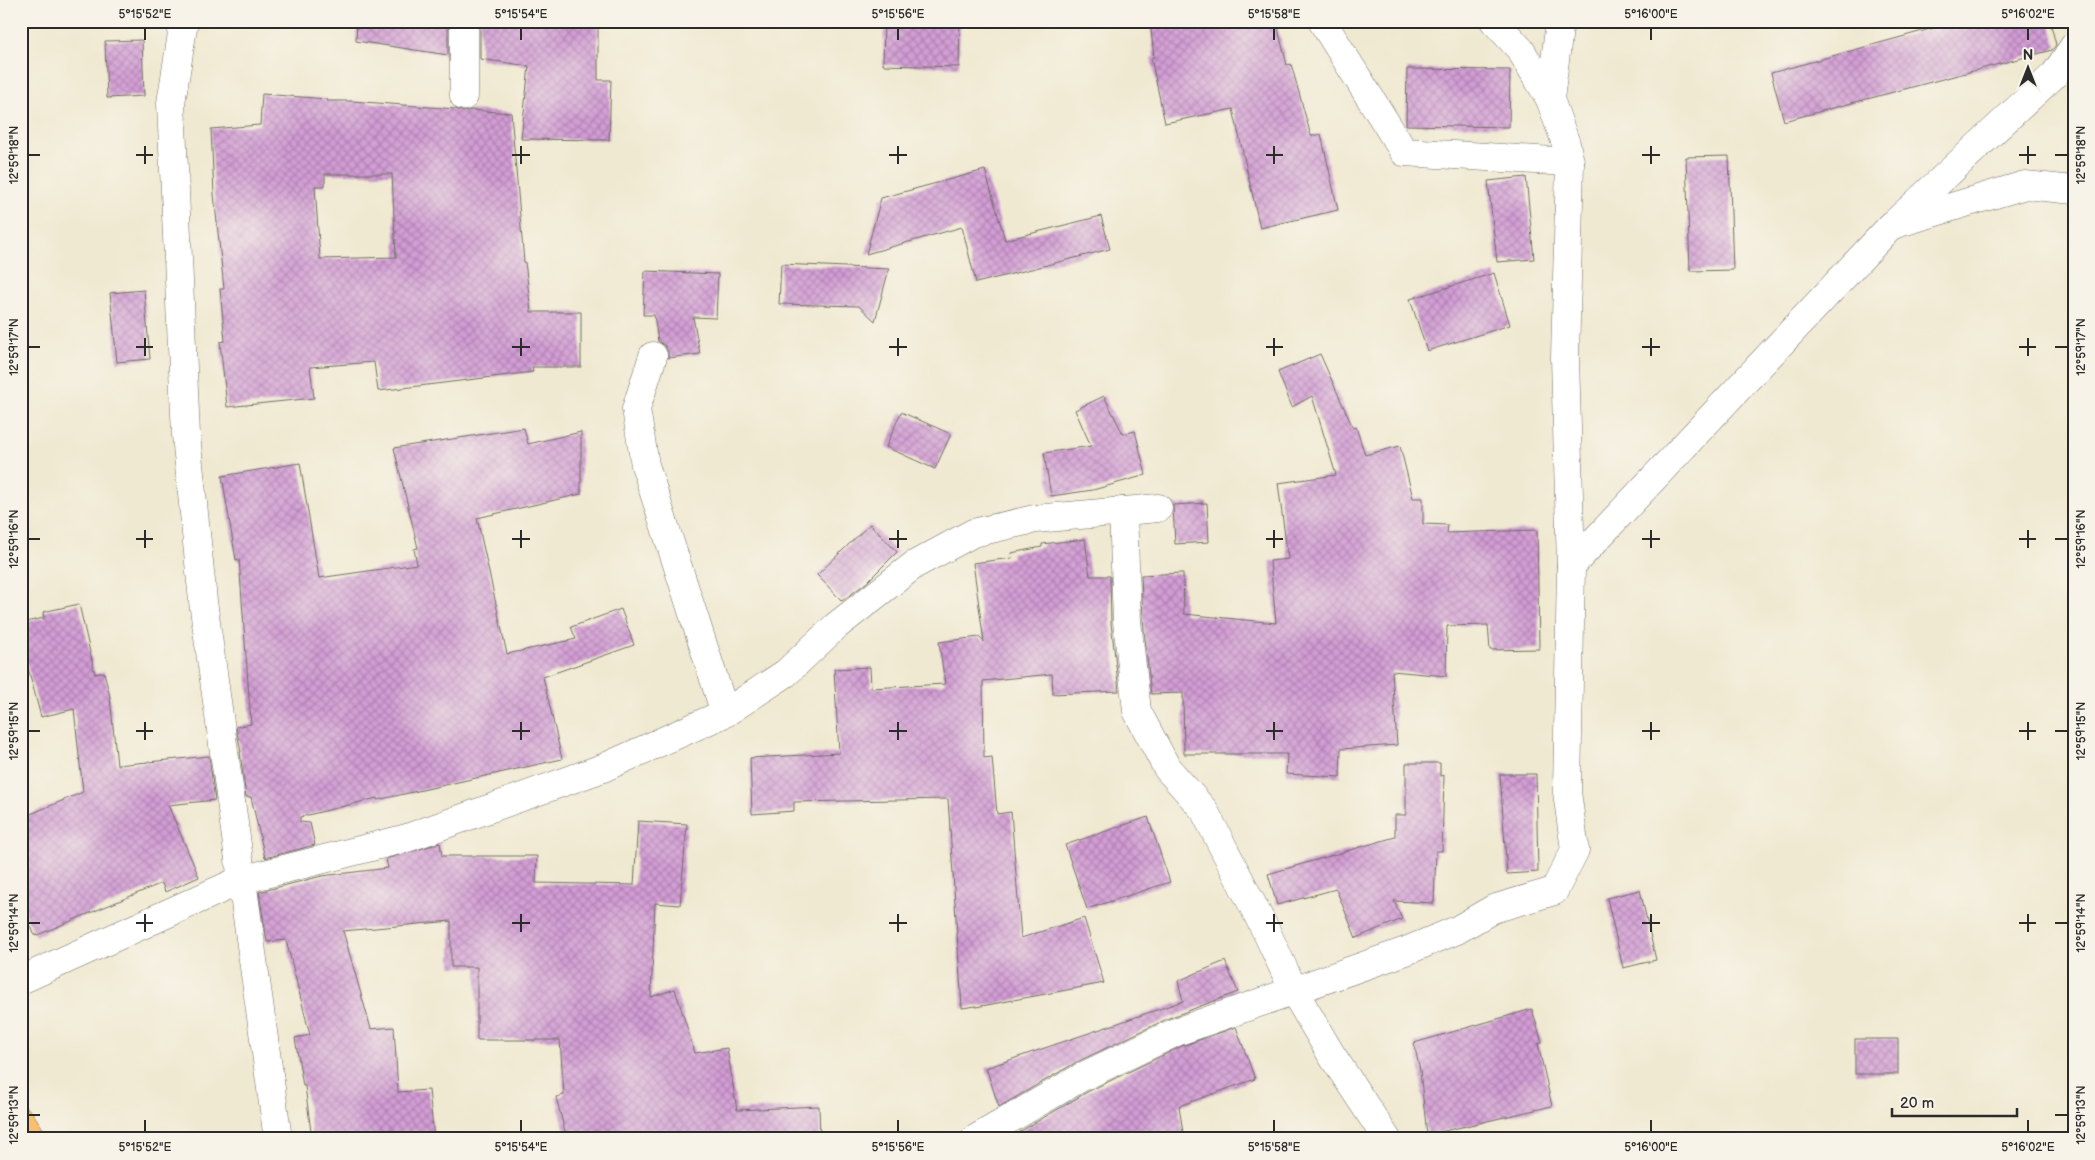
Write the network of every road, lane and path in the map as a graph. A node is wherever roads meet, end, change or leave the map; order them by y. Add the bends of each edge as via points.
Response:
1 (184, 21) edge
2 (464, 21) edge
3 (1322, 21) edge
4 (1494, 21) edge
5 (1560, 21) edge
6 (2074, 46) edge
7 (464, 96) dead end
8 (1550, 99) junction
9 (1570, 162) junction
10 (2074, 190) edge
11 (1892, 225) junction
12 (653, 356) dead end
13 (1158, 508) dead end
14 (1123, 511) junction
15 (1570, 566) junction
16 (725, 713) junction
17 (241, 880) junction
18 (21, 980) edge
19 (1294, 991) junction
20 (21, 1121) edge
21 (33, 1139) edge
22 (278, 1139) edge
23 (975, 1139) edge
24 (1387, 1139) edge

1 - 17 street via 171,103 186,435 203,601
2 - 7 street
3 - 9 street via 1404,152
4 - 8 street via 1520,49
5 - 8 street
6 - 11 street via 2055,74
8 - 9 street
9 - 15 street via 1565,358
10 - 11 street via 2025,185
11 - 15 street
12 - 16 street via 636,409 645,466
13 - 14 street
14 - 16 street via 1035,519 973,533 914,565 836,626 786,673
14 - 19 street via 1126,621 1137,711 1166,768 1204,810
15 - 19 street via 1567,792 1575,850 1554,891 1492,909 1449,934
16 - 17 street via 603,768 407,838
17 - 18 street
17 - 22 street
19 - 23 street via 1176,1032 1082,1076
19 - 24 street via 1330,1054
20 - 21 highway

